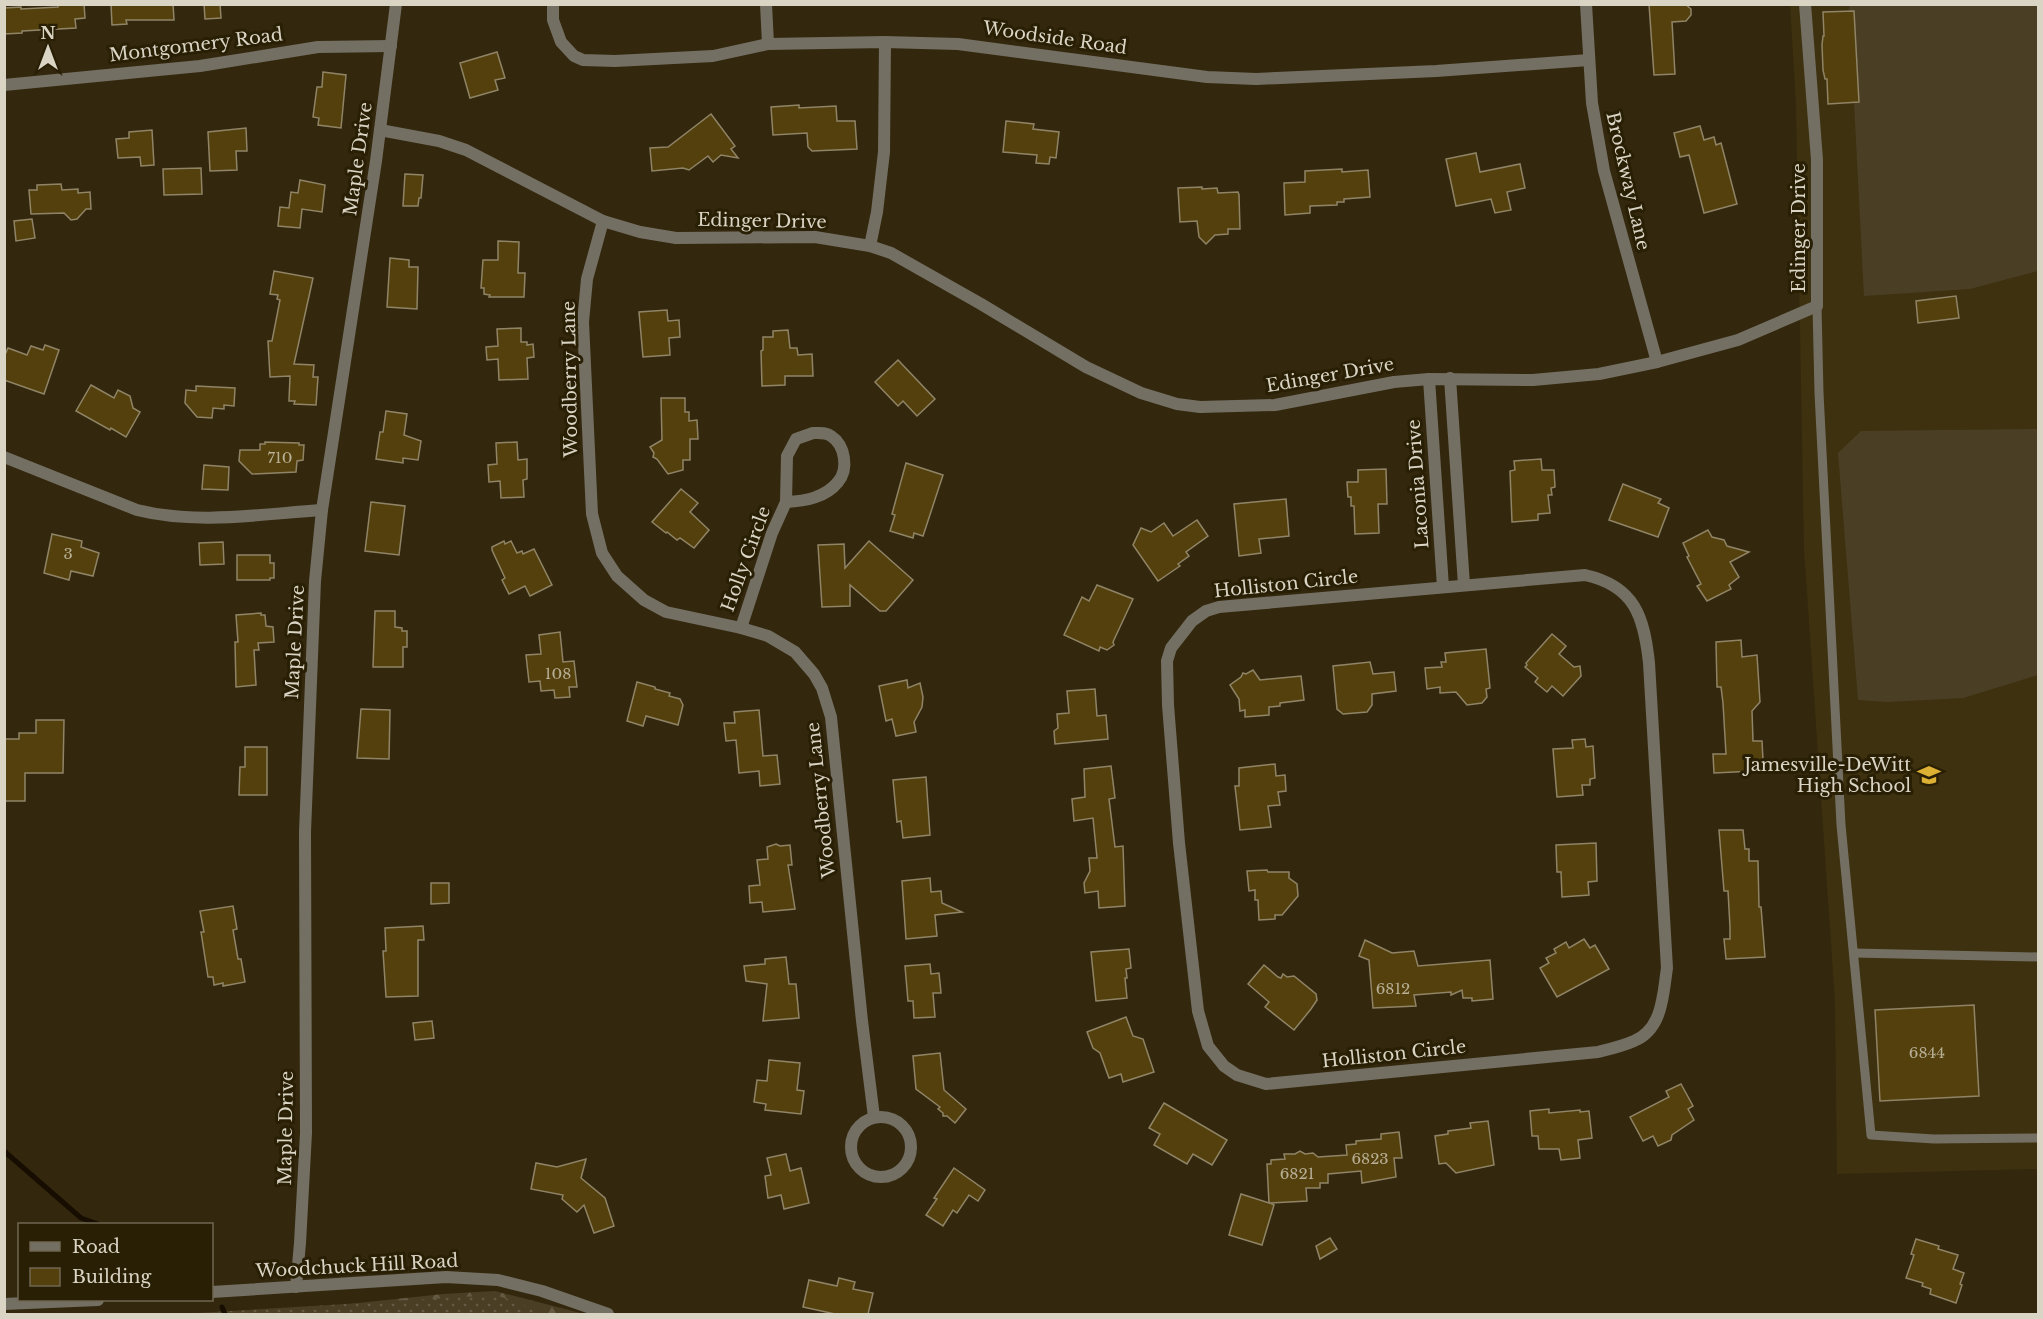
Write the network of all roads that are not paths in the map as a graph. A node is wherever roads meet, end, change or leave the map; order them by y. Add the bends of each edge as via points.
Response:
1 (396, 4) edge
2 (553, 4) edge
3 (766, 4) edge
4 (1586, 4) edge
5 (1805, 4) edge
6 (885, 42) junction
7 (768, 44) junction
8 (392, 46) junction
9 (1589, 60) junction
10 (4, 85) edge
11 (380, 130) junction
12 (603, 221) junction
13 (870, 246) junction
14 (1817, 306) junction
15 (1657, 362) junction
16 (1450, 378) junction
17 (1429, 379) junction
18 (4, 457) edge
19 (786, 502) junction
20 (322, 510) junction
21 (1464, 585) junction
22 (1443, 587) junction
23 (741, 628) junction
24 (1854, 952) junction
25 (2038, 957) edge
26 (874, 1117) junction
27 (2038, 1138) edge
28 (296, 1287) junction
29 (213, 1292) edge
30 (60, 1301) edge
31 (4, 1304) edge
32 (608, 1314) edge

1 - 8 street, Maple Drive
2 - 7 street, Woodside Road via 561,42 583,60 713,56
3 - 7 street
4 - 9 street, Brockway Lane
5 - 14 street, Edinger Drive via 1817,160
6 - 7 street, Woodside Road
6 - 9 street, Woodside Road via 958,44 1207,77 1243,78 1436,71
6 - 13 street via 884,152
8 - 10 street, Montgomery Road via 318,47 200,66
8 - 11 street, Maple Drive
9 - 15 street, Brockway Lane via 1604,171
11 - 12 street, Edinger Drive via 466,150
11 - 20 street, Maple Drive
12 - 13 street, Edinger Drive via 676,238 815,237
12 - 23 street, Woodberry Lane via 587,279 583,322 592,514 602,553 617,576 644,600 666,612
13 - 17 street, Edinger Drive via 891,253 1086,367 1141,393 1177,404 1275,405
14 - 15 street, Edinger Drive via 1738,340
14 - 24 lane via 1841,825
15 - 16 street, Edinger Drive via 1599,374 1533,380
16 - 17 street, Edinger Drive
16 - 21 street
17 - 22 street, Laconia Drive
18 - 20 street via 157,515 200,518
19 - 19 street, Holly Circle via 816,498 838,482 844,469 844,454 829,434 813,433 796,439 787,456
19 - 23 street, Holly Circle
20 - 28 street, Maple Drive via 315,581 304,832 306,1133
21 - 22 street, Holliston Circle
21 - 22 street, Holliston Circle via 1585,575 1617,588 1641,618 1649,663 1666,968 1661,1010 1655,1023 1635,1041 1598,1052 1266,1084 1237,1075 1208,1046 1198,1011 1168,705 1167,661 1171,648 1192,621 1219,607
23 - 26 street, Woodberry Lane via 768,636 795,652 822,688 831,717
24 - 25 lane
24 - 27 lane via 1871,1135
26 - 26 street via 857,1128 852,1138 853,1158 867,1173 887,1176 909,1159 911,1140 901,1124 884,1116
28 - 29 street, Woodchuck Hill Road
28 - 32 street, Woodchuck Hill Road via 446,1277 498,1280
30 - 31 street

